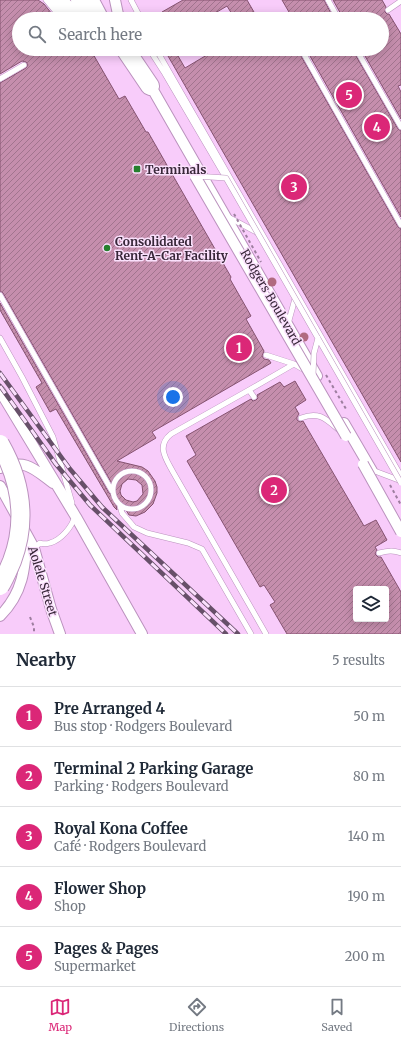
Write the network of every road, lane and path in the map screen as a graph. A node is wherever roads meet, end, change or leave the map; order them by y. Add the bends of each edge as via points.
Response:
1 (46, 0) edge
2 (57, 0) edge
3 (80, 0) edge
4 (94, 0) edge
5 (115, 0) edge
6 (131, 0) edge
7 (328, 0) edge
8 (401, 1) edge
9 (388, 10) dead end
10 (56, 12) edge
11 (69, 12) edge
12 (91, 12) edge
13 (100, 12) edge
14 (118, 12) edge
15 (137, 12) edge
16 (334, 12) edge
17 (126, 56) edge
18 (130, 56) edge
19 (135, 56) edge
20 (153, 56) edge
21 (160, 56) edge
22 (305, 56) edge
23 (360, 56) edge
24 (24, 65) dead end
25 (0, 79) edge
26 (150, 86) junction
27 (401, 127) edge
28 (195, 176) junction
29 (226, 178) junction
30 (229, 214) junction
31 (401, 225) edge
32 (263, 236) junction
33 (261, 262) dead end
34 (296, 294) junction
35 (0, 295) edge
36 (287, 325) junction
37 (0, 338) edge
38 (318, 338) junction
39 (266, 355) dead end
40 (294, 364) junction
41 (320, 378) junction
42 (249, 390) junction
43 (0, 391) edge
44 (254, 397) dead end
45 (346, 410) dead end
46 (301, 418) dead end
47 (346, 436) junction
48 (0, 444) edge
49 (0, 468) edge
50 (371, 470) junction
51 (401, 476) edge
52 (401, 482) edge
53 (57, 485) junction
54 (389, 485) dead end
55 (0, 486) edge
56 (112, 491) junction
57 (401, 505) edge
58 (120, 506) junction
59 (76, 518) junction
60 (401, 522) edge
61 (401, 532) edge
62 (27, 534) junction
63 (34, 548) junction
64 (379, 553) dead end
65 (401, 553) edge
66 (0, 586) edge
67 (0, 616) edge
68 (30, 617) dead end
69 (34, 634) edge
70 (60, 634) edge
71 (142, 634) edge
72 (250, 634) edge
73 (266, 634) edge

1 - 10 lane
2 - 11 highway
3 - 12 highway
4 - 13 street
5 - 14 street
6 - 15 lane
7 - 16 lane
8 - 9 lane
17 - 28 street
18 - 26 highway
19 - 26 street, Rodgers Boulevard
20 - 29 lane
21 - 32 lane
22 - 31 lane
23 - 27 lane
24 - 25 lane
26 - 30 street, Rodgers Boulevard
28 - 29 lane, bridge
28 - 41 street, bridge
29 - 38 lane, bridge
30 - 32 lane
30 - 33 path, bridge
30 - 36 street, Rodgers Boulevard
32 - 34 lane
34 - 36 lane
34 - 51 lane
35 - 56 lane
36 - 41 street, Rodgers Boulevard
37 - 59 lane via 54,437
38 - 41 lane, bridge via 314,353
38 - 52 lane, bridge
39 - 40 lane
40 - 41 lane
40 - 42 lane
41 - 45 path, bridge
41 - 47 street, bridge
41 - 50 street, Rodgers Boulevard
42 - 44 lane
42 - 73 lane via 171,434 164,441 163,448 173,472
43 - 53 street
46 - 47 lane via 307,415 323,417
47 - 61 street, bridge
48 - 66 highway, bridge via 12,471 20,499 21,520 16,549
49 - 53 street via 14,463 25,465
50 - 52 lane
50 - 60 street, Rodgers Boulevard
53 - 59 street
54 - 57 path
55 - 62 street, Aolele Street
56 - 58 lane
56 - 58 lane via 116,479 131,470 143,474 149,482 150,498 142,506 132,510
58 - 72 lane via 122,513 134,527 202,549
59 - 63 lane via 57,540
59 - 71 street
62 - 63 street, Aolele Street
62 - 67 street via 20,588
63 - 70 street, Aolele Street
64 - 65 lane
68 - 69 path

